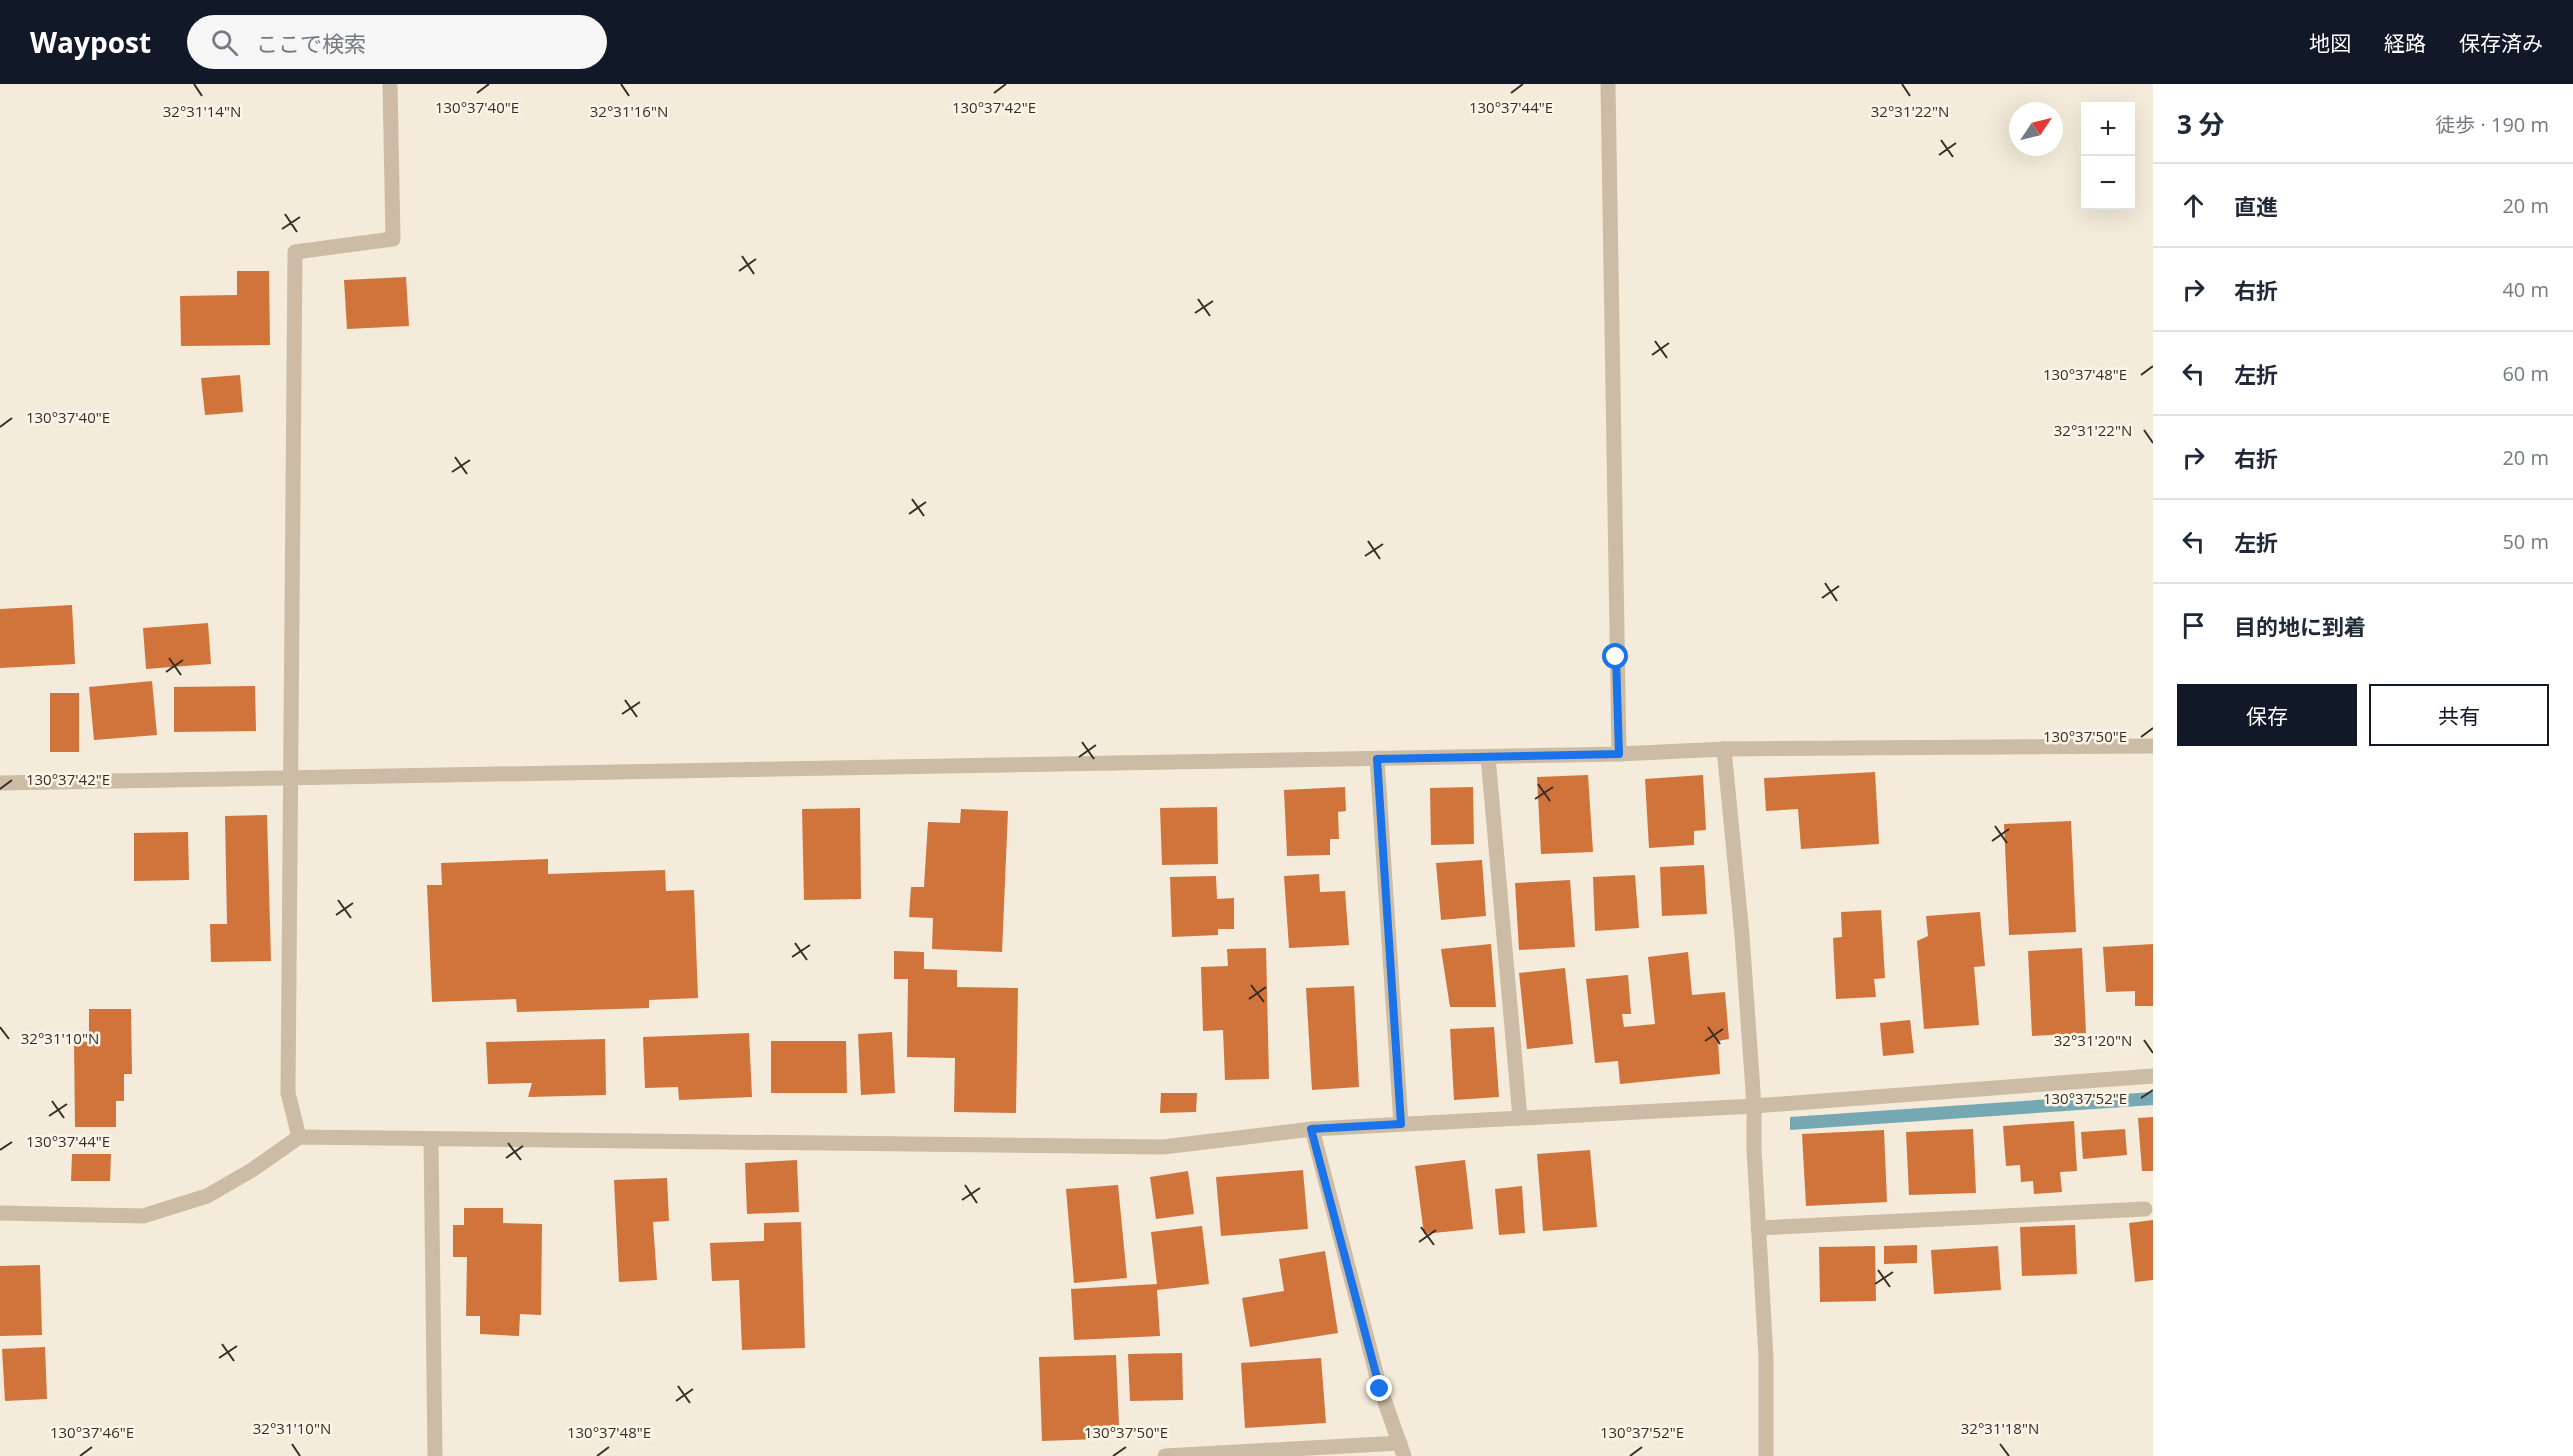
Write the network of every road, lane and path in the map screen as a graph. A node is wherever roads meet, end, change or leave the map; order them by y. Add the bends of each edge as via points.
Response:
1 (390, 84) edge
2 (1608, 84) edge
3 (2153, 746) edge
4 (1724, 749) junction
5 (1619, 754) junction
6 (1488, 757) junction
7 (1377, 759) junction
8 (292, 778) junction
9 (0, 783) edge
10 (2153, 1076) edge
11 (1754, 1106) junction
12 (1520, 1119) junction
13 (1401, 1124) junction
14 (1311, 1129) junction
15 (299, 1137) junction
16 (432, 1139) junction
17 (2145, 1209) dead end
18 (0, 1213) edge
19 (1758, 1228) junction
20 (1402, 1450) edge
21 (435, 1456) edge
22 (1165, 1456) edge
23 (1766, 1456) edge

1 - 8 street via 393,239 295,252
2 - 5 street
3 - 4 street
4 - 5 street
4 - 11 street
5 - 6 street
6 - 7 street
6 - 12 street
7 - 8 street
7 - 13 street
8 - 9 street
8 - 15 street via 288,1093
10 - 11 street
11 - 12 street
11 - 19 street
12 - 13 street
13 - 14 street
14 - 16 street via 1163,1146
14 - 20 street via 1380,1389
15 - 16 street
15 - 18 street via 207,1196 143,1216
16 - 21 street
17 - 19 street
19 - 23 street via 1766,1357
20 - 22 street

